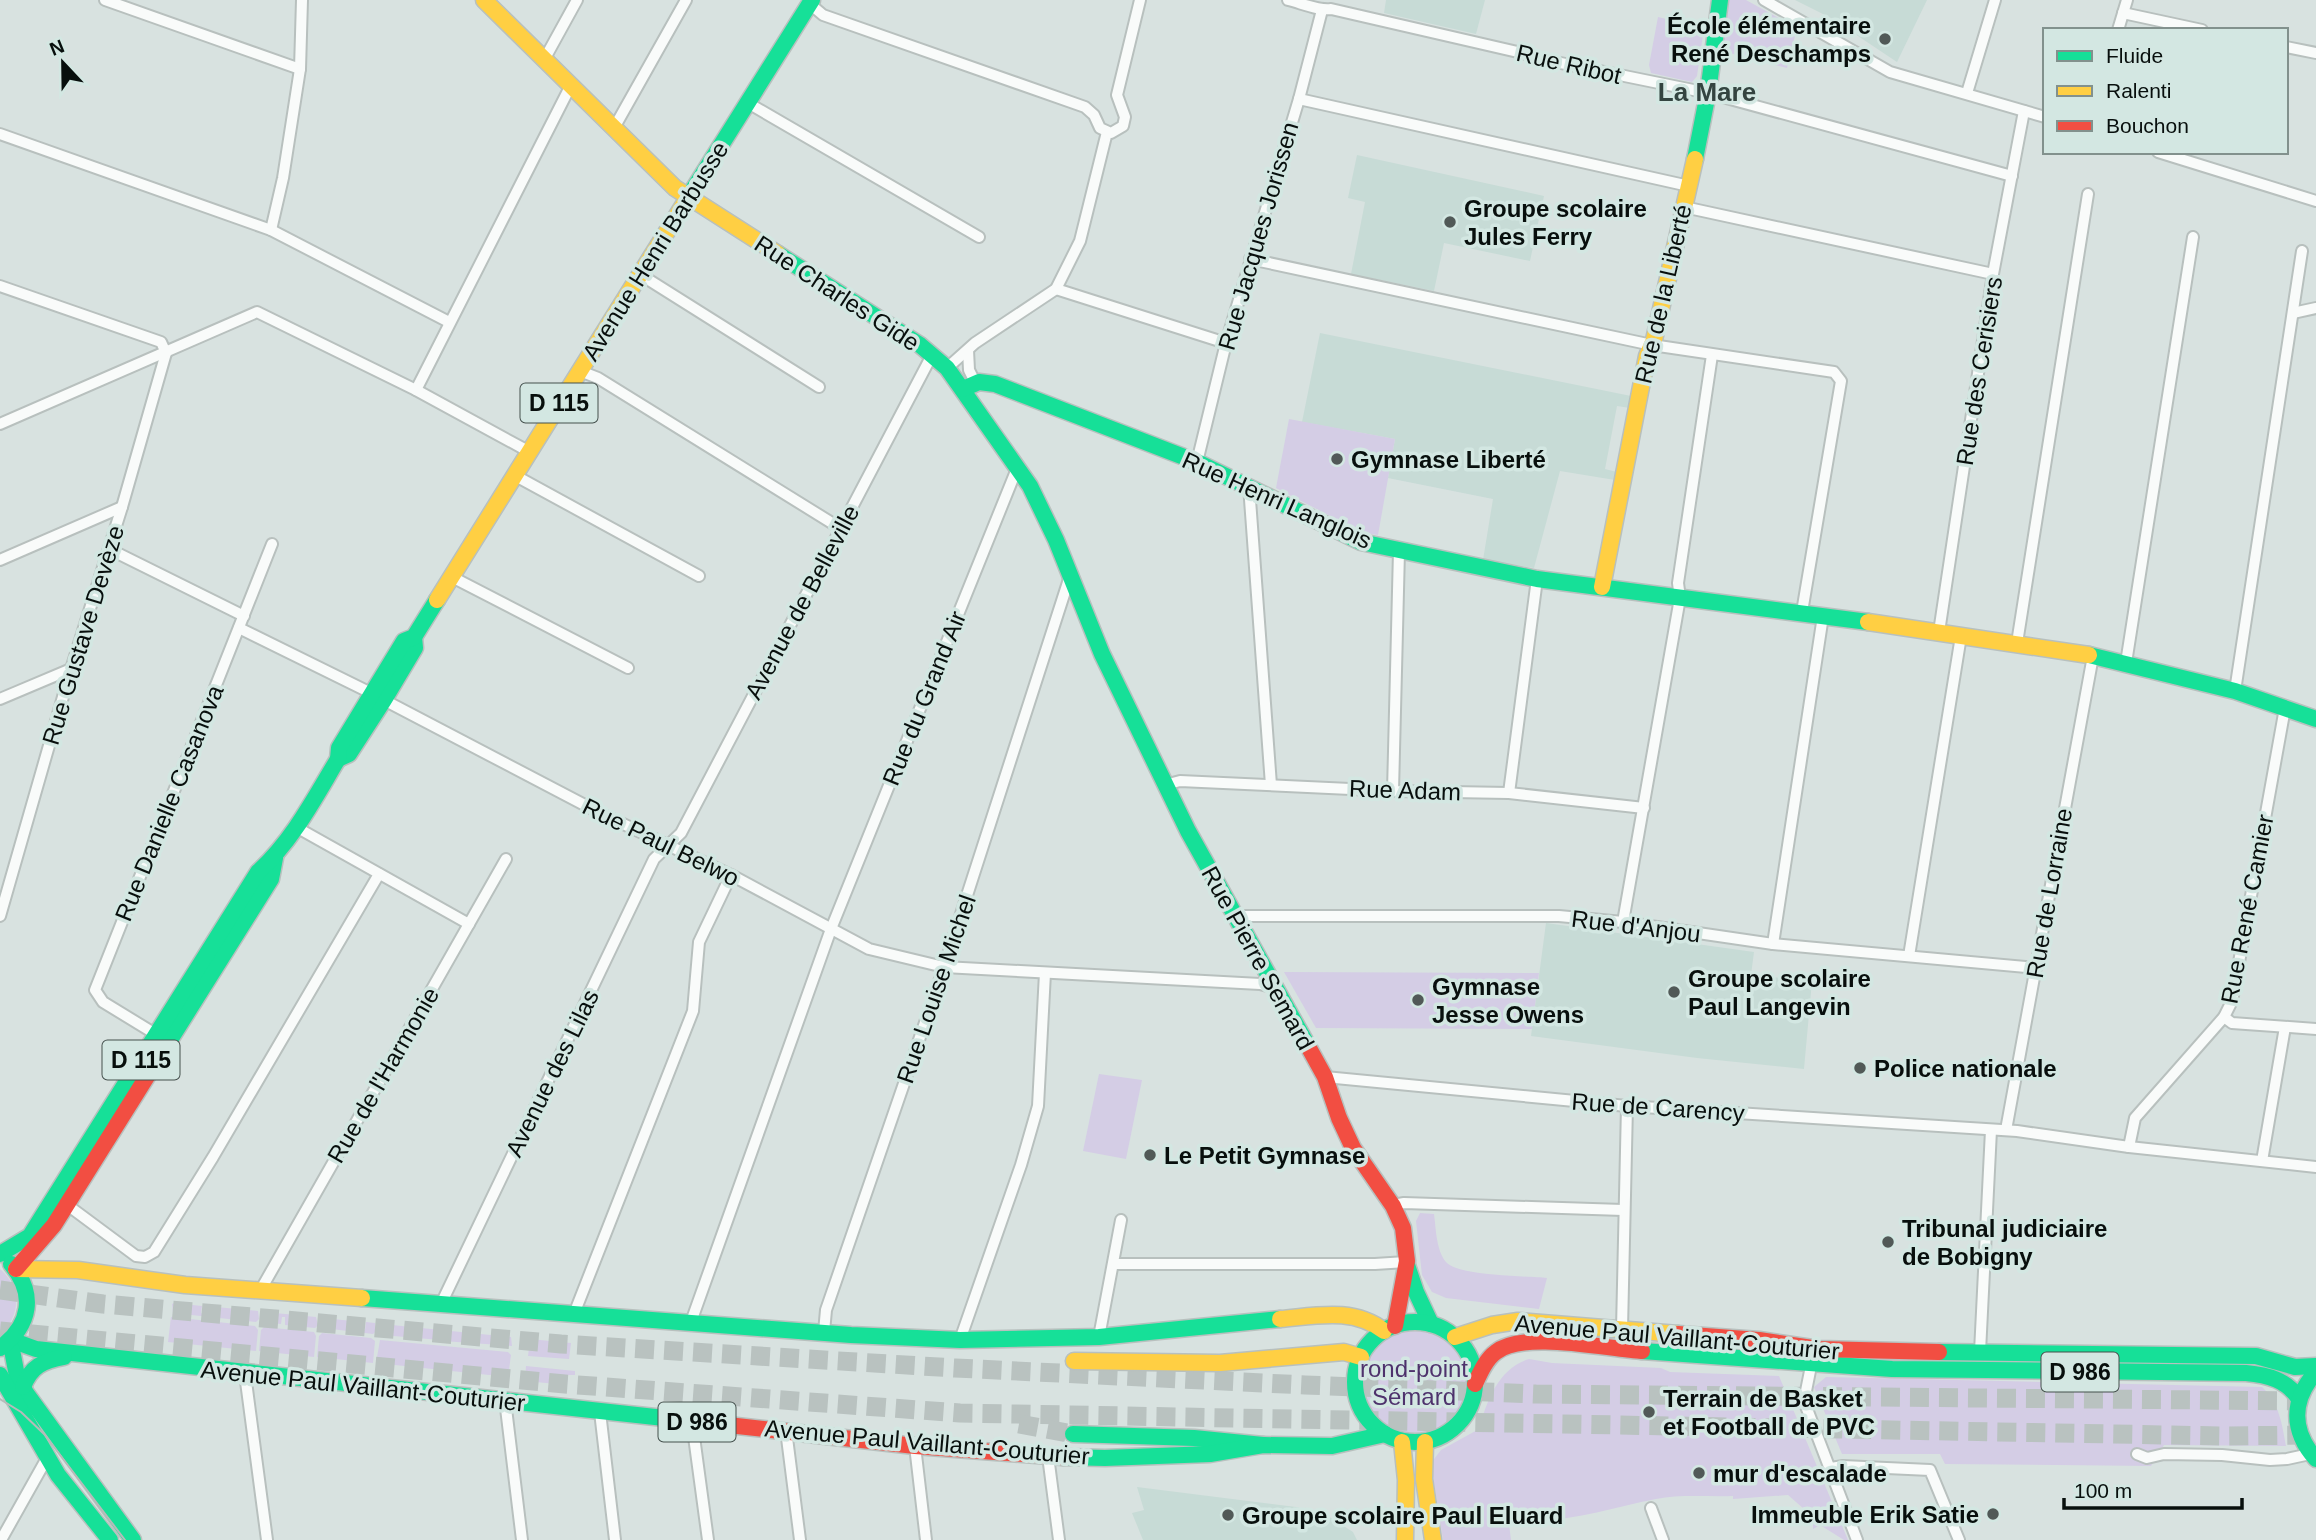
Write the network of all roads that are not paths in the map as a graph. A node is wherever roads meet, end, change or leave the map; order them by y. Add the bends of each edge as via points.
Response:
1 (105, 0) edge
2 (302, 0) edge
3 (484, 0) edge
4 (577, 0) edge
5 (686, 0) edge
6 (1140, 0) edge
7 (1289, 0) edge
8 (1720, 0) edge
9 (1764, 0) edge
10 (1995, 0) edge
11 (2127, 0) edge
12 (811, 2) edge
13 (1322, 10) junction
14 (2123, 13) junction
15 (2119, 28) edge
16 (2193, 28) edge
17 (2288, 47) edge
18 (2316, 53) edge
19 (544, 60) junction
20 (300, 69) junction
21 (570, 87) junction
22 (1707, 93) junction
23 (1967, 93) junction
24 (1299, 99) junction
25 (748, 103) junction
26 (2024, 111) junction
27 (2043, 116) edge
28 (614, 128) junction
29 (1107, 132) junction
30 (0, 134) edge
31 (2164, 154) edge
32 (2012, 176) junction
33 (1689, 186) junction
34 (2088, 194) dead end
35 (689, 198) junction
36 (2316, 201) edge
37 (1684, 207) junction
38 (271, 230) junction
39 (979, 237) dead end
40 (2193, 237) dead end
41 (2302, 251) dead end
42 (1250, 259) junction
43 (1993, 274) junction
44 (641, 275) junction
45 (1, 287) edge
46 (1056, 289) junction
47 (2316, 308) edge
48 (2293, 313) junction
49 (449, 322) junction
50 (1226, 343) junction
51 (1652, 345) junction
52 (968, 350) junction
53 (166, 354) junction
54 (932, 355) junction
55 (1712, 355) junction
56 (947, 368) junction
57 (580, 371) junction
58 (969, 386) junction
59 (820, 387) dead end
60 (416, 390) junction
61 (0, 424) edge
62 (528, 452) junction
63 (1197, 462) junction
64 (1018, 466) junction
65 (514, 475) junction
66 (1249, 486) junction
67 (122, 507) junction
68 (840, 527) junction
69 (272, 544) dead end
70 (109, 549) junction
71 (1399, 551) junction
72 (0, 559) edge
73 (699, 576) dead end
74 (1070, 576) junction
75 (452, 577) junction
76 (1537, 579) junction
77 (1602, 587) junction
78 (1680, 598) junction
79 (1802, 612) junction
80 (244, 616) junction
81 (1824, 616) junction
82 (239, 628) junction
83 (1939, 632) junction
84 (1961, 636) junction
85 (2017, 643) junction
86 (1102, 654) joint
87 (2093, 656) junction
88 (2126, 663) junction
89 (628, 667) dead end
90 (71, 669) junction
91 (2235, 691) junction
92 (377, 697) junction
93 (0, 699) edge
94 (2285, 708) junction
95 (2316, 719) edge
96 (1165, 785) junction
97 (1271, 785) junction
98 (1393, 791) junction
99 (1509, 793) junction
100 (1644, 808) junction
101 (296, 827) junction
102 (668, 845) junction
103 (275, 858) junction
104 (506, 859) dead end
105 (379, 874) junction
106 (731, 875) junction
107 (0, 916) edge
108 (1235, 916) junction
109 (1623, 922) junction
110 (469, 924) junction
111 (831, 929) junction
112 (1773, 944) junction
113 (1909, 956) junction
114 (944, 967) junction
115 (2036, 968) junction
116 (1045, 973) junction
117 (1276, 988) junction
118 (2224, 1017) junction
119 (2285, 1027) junction
120 (2316, 1029) edge
121 (157, 1035) junction
122 (1325, 1077) junction
123 (1627, 1106) junction
124 (1991, 1130) junction
125 (2006, 1130) junction
126 (2129, 1147) junction
127 (2262, 1161) junction
128 (2316, 1167) edge
129 (66, 1204) junction
130 (1393, 1205) junction
131 (1623, 1210) junction
132 (1121, 1220) dead end
133 (0, 1255) edge
134 (1406, 1262) junction
135 (1114, 1264) junction
136 (16, 1269) junction
137 (260, 1291) junction
138 (441, 1304) junction
139 (574, 1314) junction
140 (691, 1322) junction
141 (1431, 1324) junction
142 (1389, 1328) junction
143 (1622, 1329) junction
144 (824, 1332) junction
145 (1099, 1337) junction
146 (1455, 1337) junction
147 (960, 1340) junction
148 (6, 1344) edge
149 (1859, 1351) junction
150 (1980, 1352) junction
151 (76, 1354) junction
152 (1361, 1357) junction
153 (1074, 1361) dead end
154 (1811, 1363) junction
155 (2316, 1366) edge
156 (2316, 1372) edge
157 (245, 1374) junction
158 (0, 1375) edge
159 (1475, 1384) junction
160 (23, 1387) junction
161 (2299, 1399) junction
162 (505, 1400) junction
163 (600, 1412) junction
164 (692, 1422) junction
165 (786, 1430) junction
166 (1073, 1434) tunnel mouth
167 (1385, 1434) junction
168 (1402, 1442) junction
169 (1424, 1442) junction
170 (1263, 1445) junction
171 (915, 1446) junction
172 (2137, 1454) dead end
173 (1048, 1456) junction
174 (2313, 1456) edge
175 (47, 1458) junction
176 (1830, 1468) junction
177 (1651, 1508) dead end
178 (105, 1538) edge
179 (1, 1540) edge
180 (133, 1540) edge
181 (267, 1540) edge
182 (522, 1540) edge
183 (615, 1540) edge
184 (708, 1540) edge
185 (800, 1540) edge
186 (926, 1540) edge
187 (1059, 1540) edge
188 (1405, 1540) edge
189 (1433, 1540) edge
190 (1663, 1540) edge
191 (1857, 1540) edge
192 (1959, 1540) edge

1 - 20 street
2 - 20 street
3 - 19 main road, Rue Charles Gide
4 - 19 street
5 - 28 street
6 - 29 street via 1117,95 1125,117 1123,126
7 - 13 street, Rue Ribot
8 - 22 main road, Rue de la Liberté
9 - 23 street via 1890,72
10 - 23 street
11 - 14 street
12 - 25 main road, Avenue Henri Barbusse / D 115
12 - 29 street via 823,15 1085,107
13 - 22 street, Rue Ribot
13 - 24 street, Rue Jacques Jorissen
14 - 15 street
14 - 16 street
17 - 18 street
19 - 21 main road, Rue Charles Gide
20 - 38 street
21 - 28 main road, Rue Charles Gide
21 - 49 street
22 - 32 street, Rue Ribot
22 - 33 main road, Rue de la Liberté
23 - 26 street
24 - 33 street
24 - 42 street, Rue Jacques Jorissen
25 - 35 main road, Avenue Henri Barbusse / D 115
25 - 39 street
26 - 27 street
26 - 32 street, Rue des Cerisiers
28 - 35 main road, Rue Charles Gide
29 - 46 street via 1080,241
30 - 38 street
31 - 36 street
32 - 43 street, Rue des Cerisiers
33 - 37 main road, Rue de la Liberté
34 - 85 street
35 - 44 main road, Avenue Henri Barbusse / D 115
35 - 54 main road, Rue Charles Gide
37 - 43 street
37 - 51 main road, Rue de la Liberté
38 - 49 street
40 - 88 street
41 - 48 street
42 - 50 street, Rue Jacques Jorissen
42 - 51 street
43 - 83 street, Rue des Cerisiers
44 - 57 main road, Avenue Henri Barbusse / D 115
44 - 59 street
45 - 53 street via 160,342
46 - 50 street
46 - 52 street
47 - 48 street
48 - 91 street
49 - 60 street
50 - 63 street, Rue Jacques Jorissen
51 - 55 street
51 - 77 main road, Rue de la Liberté
52 - 56 street
52 - 58 street
53 - 60 street via 257,312
53 - 61 street
53 - 67 street, Rue Gustave Devèze
54 - 56 main road, Rue Charles Gide
54 - 68 street, Avenue de Belleville
55 - 78 street via 1678,583
55 - 79 street via 1834,372 1841,381
56 - 58 main road, Rue Charles Gide
57 - 62 main road, Avenue Henri Barbusse / D 115
57 - 68 street
58 - 63 main road, Rue Henri Langlois via 985,381 995,384
58 - 64 main road, Rue Charles Gide
60 - 62 street
62 - 65 main road, Avenue Henri Barbusse / D 115
63 - 66 main road, Rue Henri Langlois
64 - 74 main road, Rue Charles Gide
64 - 111 street, Rue du Grand Air
65 - 73 street
65 - 75 main road, Avenue Henri Barbusse / D 115
66 - 71 main road, Rue Henri Langlois via 1361,542
66 - 97 street
67 - 70 street, Rue Gustave Devèze
67 - 72 street
68 - 102 street, Avenue de Belleville via 681,833
69 - 80 street, Rue Danielle Casanova
70 - 80 street
70 - 90 street, Rue Gustave Devèze
71 - 76 main road, Rue Henri Langlois
71 - 98 street
74 - 86 main road, Rue Charles Gide
74 - 114 street, Rue Louise Michel
75 - 89 street
75 - 92 main road, Avenue Henri Barbusse / D 115 via 414,637 404,641
76 - 77 main road, Rue Henri Langlois
76 - 99 street
77 - 78 main road, Rue Henri Langlois
78 - 79 main road, Rue Henri Langlois
78 - 100 street
79 - 81 main road, Rue Henri Langlois
80 - 82 street, Rue Danielle Casanova
81 - 83 main road, Rue Henri Langlois
81 - 112 street
82 - 92 street, Rue Paul Belwo
82 - 121 street, Rue Danielle Casanova via 95,990 103,1002
83 - 84 main road, Rue Henri Langlois
84 - 85 main road, Rue Henri Langlois
84 - 113 street
85 - 87 main road, Rue Henri Langlois
86 - 96 main road, Rue Pierre Semard
87 - 88 main road, Rue Henri Langlois
87 - 115 street, Rue de Lorraine
88 - 91 main road, Rue Henri Langlois
90 - 93 street
90 - 107 street, Rue Gustave Devèze
91 - 94 main road, Rue Henri Langlois
92 - 101 main road, D 115 via 339,748 338,759
92 - 102 street, Rue Paul Belwo
94 - 95 main road, Rue Henri Langlois
94 - 118 street, Rue René Camier via 2232,1001
96 - 97 street, Rue Adam
96 - 108 main road, Rue Pierre Semard
97 - 98 street, Rue Adam
98 - 99 street, Rue Adam
99 - 100 street, Rue Adam
100 - 109 street
101 - 103 main road, D 115
101 - 105 street
102 - 106 street, Rue Paul Belwo
102 - 138 street, Avenue des Lilas via 654,859
103 - 121 main road, D 115 via 258,873
103 - 129 main road via 271,879
104 - 110 street, Rue de l'Harmonie
105 - 110 street
105 - 129 street via 154,1252 136,1256
106 - 111 street, Rue Paul Belwo
106 - 139 street via 699,942 693,1011
108 - 109 street, Rue d'Anjou via 1559,916
108 - 117 main road, Rue Pierre Semard
109 - 112 street, Rue d'Anjou
110 - 137 street, Rue de l'Harmonie
111 - 114 street, Rue Paul Belwo via 869,949
111 - 140 street, Rue du Grand Air
112 - 113 street, Rue d'Anjou
113 - 115 street, Rue d'Anjou
114 - 116 street, Rue Paul Belwo
114 - 144 street, Rue Louise Michel via 826,1310
115 - 125 street, Rue de Lorraine
116 - 117 street, Rue Paul Belwo
116 - 147 street via 1038,1106
117 - 122 main road, Rue Pierre Semard
118 - 119 street via 2232,1023
118 - 126 street, Rue René Camier via 2135,1118
119 - 120 street
119 - 127 street
121 - 133 main road, D 115 via 30,1236
122 - 123 street, Rue de Carency
122 - 130 main road, Rue Pierre Semard via 1337,1117 1358,1157
123 - 124 street, Rue de Carency
123 - 131 street
124 - 125 street
124 - 150 street
125 - 126 street
126 - 127 street
127 - 128 street
129 - 136 main road
130 - 131 street
130 - 134 main road, Rue Pierre Semard via 1406,1241
131 - 143 street
132 - 135 street
133 - 136 main road
134 - 135 street
134 - 141 main road, Rue Pierre Semard
134 - 142 main road, Rue Pierre Semard
135 - 145 street
136 - 137 main road via 78,1270
136 - 148 main road via 26,1286 28,1306 23,1324
137 - 138 main road
138 - 139 main road
139 - 140 main road
140 - 144 main road
141 - 142 main road via 1414,1322
141 - 146 main road
142 - 145 main road via 1371,1320 1325,1315
142 - 152 main road via 1370,1342
143 - 146 main road, Avenue Paul Vaillant-Couturier / D 986 via 1518,1321
143 - 149 main road, Avenue Paul Vaillant-Couturier / D 986
144 - 147 main road
145 - 147 main road
146 - 159 main road via 1470,1357
148 - 151 main road, Avenue Paul Vaillant-Couturier / D 986
148 - 160 main road
149 - 150 main road, Avenue Paul Vaillant-Couturier / D 986
149 - 154 street, Avenue Paul Vaillant-Couturier via 1815,1356
150 - 155 main road, Avenue Paul Vaillant-Couturier / D 986 via 2243,1355 2287,1366
151 - 157 main road, Avenue Paul Vaillant-Couturier / D 986
151 - 160 main road via 34,1365
152 - 153 main road via 1344,1352 1220,1363
152 - 167 main road via 1356,1374 1359,1400 1371,1423
154 - 159 main road, Avenue Paul Vaillant-Couturier / D 986 via 1521,1341 1495,1352
154 - 161 main road, Avenue Paul Vaillant-Couturier / D 986 via 1892,1369 2246,1373 2279,1381
154 - 176 street via 1804,1401
156 - 161 main road
157 - 162 main road, Avenue Paul Vaillant-Couturier / D 986
157 - 181 street
158 - 175 main road
159 - 169 main road via 1470,1406 1455,1427
160 - 180 main road
161 - 174 main road via 2295,1418 2302,1442
162 - 163 main road, Avenue Paul Vaillant-Couturier / D 986
162 - 182 street
163 - 164 main road, Avenue Paul Vaillant-Couturier / D 986
163 - 183 street
164 - 165 main road, Avenue Paul Vaillant-Couturier / D 986
164 - 184 street
165 - 171 main road, Avenue Paul Vaillant-Couturier / D 986
165 - 185 street
166 - 170 main road
167 - 168 main road
167 - 170 main road, Avenue Paul Vaillant-Couturier / D 986 via 1332,1446
168 - 169 main road
168 - 188 main road
169 - 189 main road via 1422,1470
170 - 173 main road, Avenue Paul Vaillant-Couturier / D 986 via 1210,1454
171 - 173 main road, Avenue Paul Vaillant-Couturier / D 986
171 - 186 street
172 - 174 street via 2147,1458 2164,1454 2270,1460
173 - 187 street
175 - 178 main road
175 - 179 street
176 - 191 street
176 - 192 street via 1930,1470
177 - 190 street

